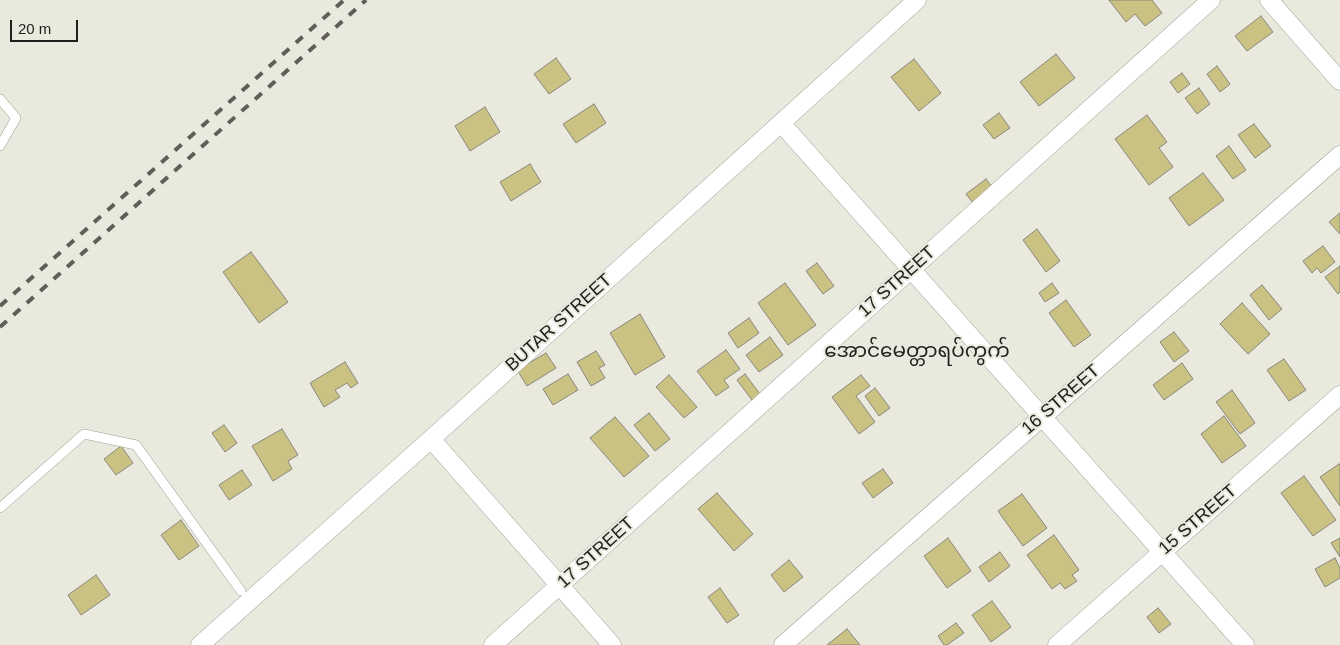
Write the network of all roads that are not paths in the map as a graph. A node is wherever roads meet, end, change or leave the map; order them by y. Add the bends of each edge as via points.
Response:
1 (917, 0) edge
2 (1211, 0) edge
3 (1269, 0) edge
4 (1340, 81) edge
5 (0, 99) edge
6 (781, 123) junction
7 (0, 146) edge
8 (1340, 156) edge
9 (911, 269) junction
10 (1340, 395) edge
11 (1042, 417) junction
12 (432, 439) junction
13 (0, 508) edge
14 (1162, 552) junction
15 (560, 585) junction
16 (241, 591) dead end
17 (200, 645) edge
18 (493, 645) edge
19 (612, 645) edge
20 (783, 645) edge
21 (1057, 645) edge
22 (1245, 645) edge

1 - 6 street, BUTAR STREET
2 - 9 street, 17 STREET
3 - 4 street
5 - 7 lane via 16,118
6 - 9 street
6 - 12 street, BUTAR STREET
8 - 11 street, 16 STREET
9 - 11 street
9 - 15 street, 17 STREET
10 - 14 street, 15 STREET
11 - 14 street
11 - 20 street, 16 STREET
12 - 15 street
12 - 17 street, BUTAR STREET
13 - 16 lane via 84,434 136,445
14 - 21 street, 15 STREET
14 - 22 street
15 - 18 street, 17 STREET
15 - 19 street

